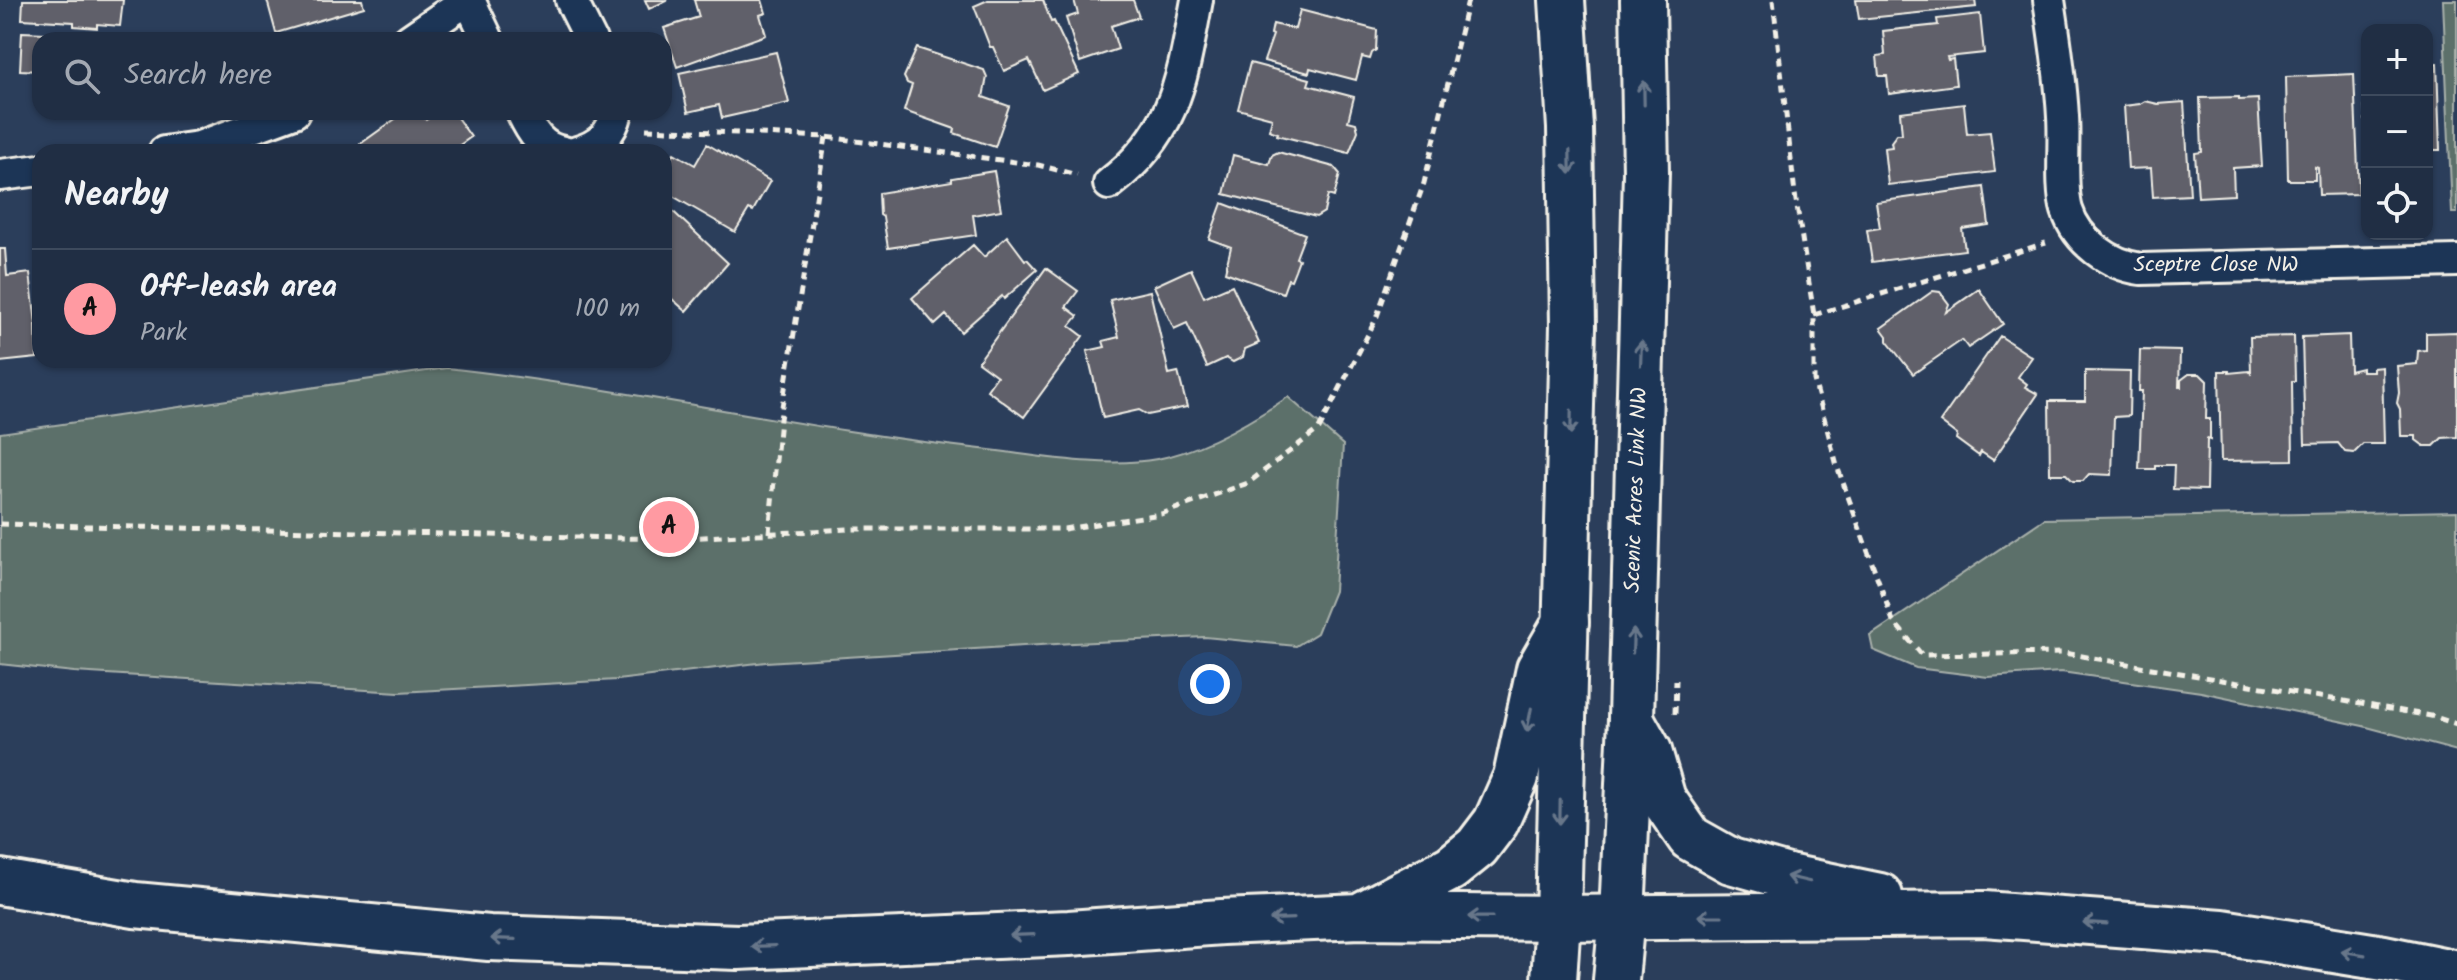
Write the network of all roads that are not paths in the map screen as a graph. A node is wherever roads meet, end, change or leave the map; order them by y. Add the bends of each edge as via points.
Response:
1 (468, 0) edge
2 (571, 0) edge
3 (1197, 0) edge
4 (1562, 0) edge
5 (1643, 0) edge
6 (2049, 0) edge
7 (421, 32) edge
8 (484, 32) edge
9 (587, 32) edge
10 (272, 120) edge
11 (526, 120) edge
12 (615, 120) edge
13 (207, 144) edge
14 (543, 144) edge
15 (597, 144) edge
16 (32, 171) edge
17 (0, 175) edge
18 (1109, 184) road end
19 (2457, 261) edge
20 (1566, 622) junction
21 (1631, 719) junction
22 (0, 882) edge
23 (1984, 914) junction
24 (1360, 916) junction
25 (1622, 916) junction
26 (1558, 918) junction
27 (2457, 973) edge
28 (1554, 980) edge
29 (1616, 980) edge

1 - 7 street
1 - 8 street
2 - 9 street
3 - 18 street via 1164,125 1135,163
4 -> 20 main road via 1573,326
21 -> 5 main road, Scenic Acres Link NW via 1646,173
6 - 19 street, Sceptre Close NW via 2067,210 2078,232 2111,260 2141,269
10 - 13 street
11 - 14 street
12 - 15 street
16 - 17 street
20 -> 24 main road via 1539,669 1516,777 1496,822 1451,868
20 -> 26 main road
23 -> 21 main road via 1842,889 1731,861 1690,838 1663,799 1649,751
21 - 25 main road, Scenic Acres Link NW
24 -> 22 main road via 738,947 489,938 135,905
23 -> 25 main road
27 -> 23 main road via 2222,932
26 -> 24 main road
25 - 26 main road
25 - 29 main road, Scenic Acres Link NW
26 - 28 main road

